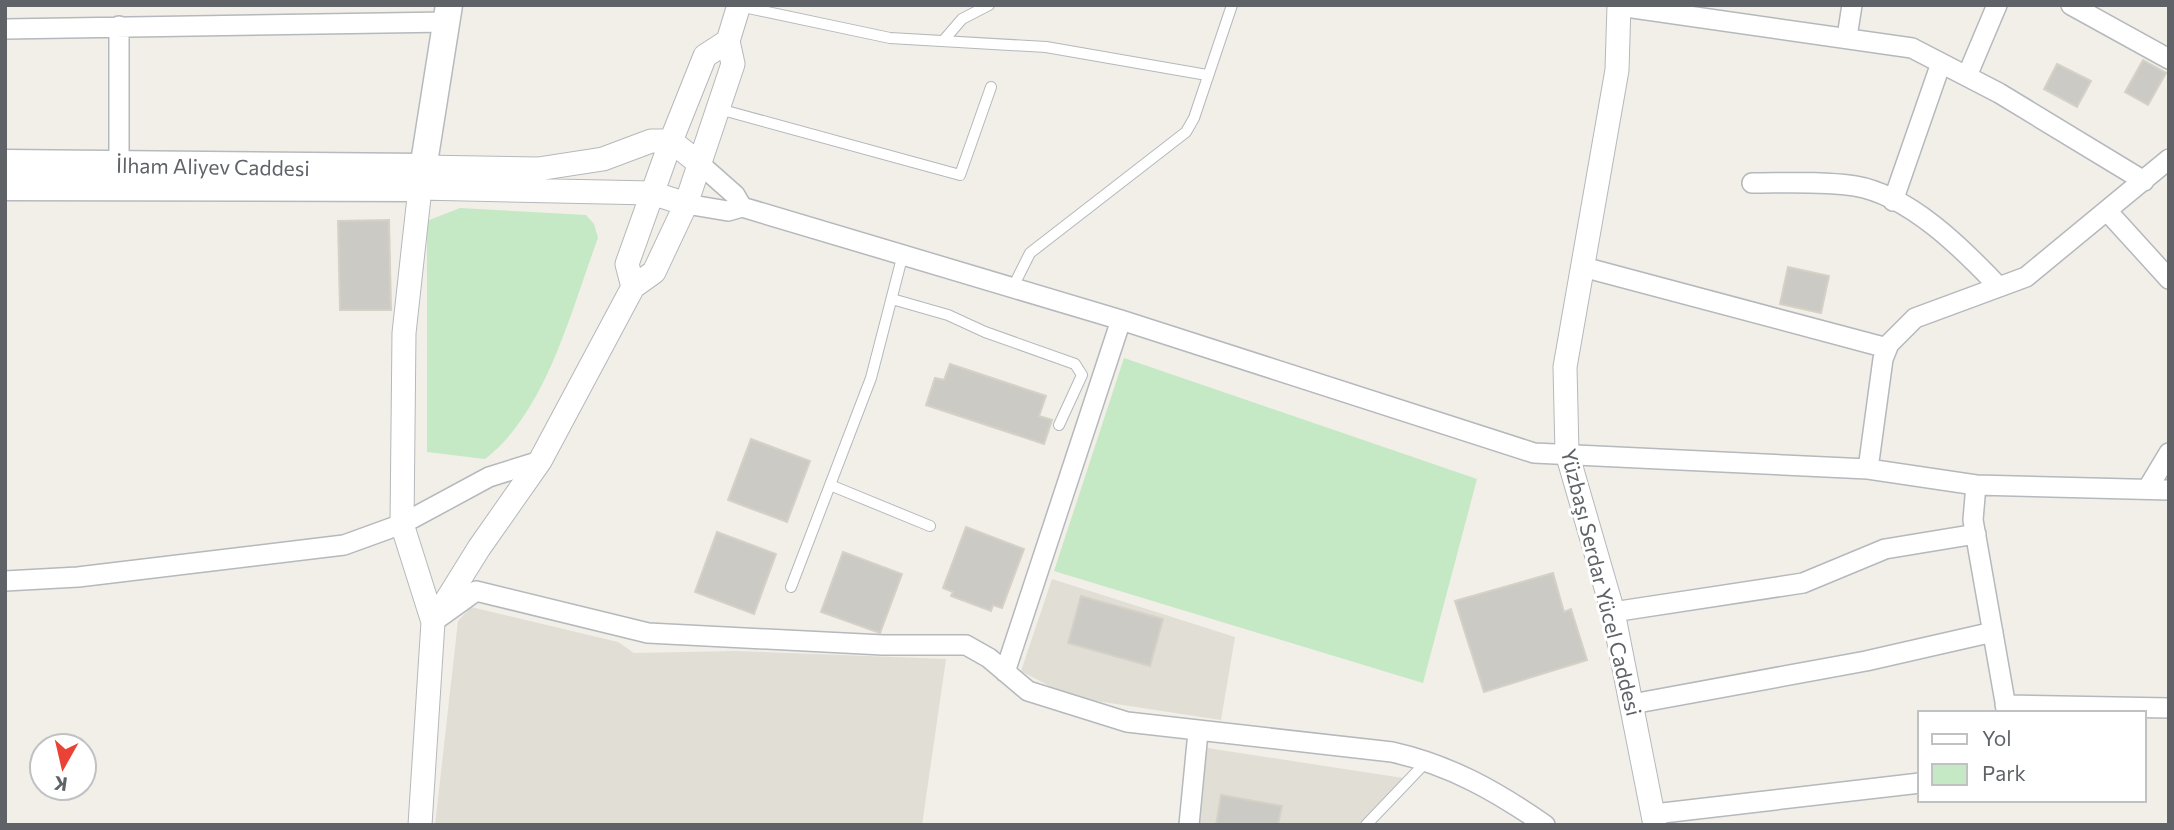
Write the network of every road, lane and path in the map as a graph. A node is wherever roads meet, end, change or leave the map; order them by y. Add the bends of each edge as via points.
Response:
1 (172, 5) edge
2 (989, 5) edge
3 (1232, 5) edge
4 (1852, 5) edge
5 (1997, 5) edge
6 (2071, 5) edge
7 (739, 6) edge
8 (1619, 6) edge
9 (448, 13) edge
10 (119, 26) junction
11 (167, 26) junction
12 (5, 29) edge
13 (1846, 37) junction
14 (728, 41) junction
15 (943, 41) junction
16 (2169, 59) edge
17 (1941, 63) junction
18 (1207, 75) junction
19 (1967, 76) junction
20 (991, 87) dead end
21 (719, 109) junction
22 (671, 141) junction
23 (2169, 159) edge
24 (5, 163) edge
25 (700, 164) junction
26 (119, 165) junction
27 (421, 178) junction
28 (2144, 181) junction
29 (1752, 183) dead end
30 (5, 187) edge
31 (652, 193) junction
32 (1893, 201) junction
33 (686, 204) junction
34 (742, 207) junction
35 (2108, 212) junction
36 (903, 254) junction
37 (1583, 267) junction
38 (2169, 279) edge
39 (633, 287) junction
40 (1013, 287) junction
41 (1999, 287) junction
42 (891, 299) junction
43 (1121, 320) junction
44 (1887, 348) junction
45 (1059, 425) dead end
46 (1567, 453) junction
47 (2169, 453) edge
48 (540, 461) junction
49 (1868, 469) junction
50 (830, 485) junction
51 (1976, 485) junction
52 (2148, 488) junction
53 (2169, 491) edge
54 (401, 524) junction
55 (930, 526) dead end
56 (1976, 534) junction
57 (5, 581) edge
58 (791, 587) dead end
59 (1613, 612) junction
60 (433, 622) junction
61 (1993, 632) junction
62 (1005, 672) junction
63 (1632, 704) junction
64 (2169, 708) edge
65 (2006, 709) edge
66 (1198, 732) junction
67 (1428, 760) junction
68 (1918, 783) edge
69 (1654, 819) edge
70 (420, 825) edge
71 (1189, 825) edge
72 (1366, 825) edge
73 (1545, 825) edge

1 - 11 street
2 - 15 lane via 962,19
3 - 18 lane
4 - 13 street
5 - 19 street
6 - 16 street
7 - 14 street
7 - 15 lane via 857,33
8 - 13 street
8 - 37 street, Yüzbaşı Serdar Yücel Caddesi via 1617,70
9 - 11 street
9 - 27 main road
10 - 11 street
10 - 12 street
10 - 26 street
13 - 17 street via 1912,48
14 - 21 street via 733,64
14 - 22 street via 705,56
15 - 18 lane via 1046,47
17 - 19 street
17 - 32 street
18 - 40 lane via 1186,132 1030,253
19 - 28 street
20 - 21 lane via 960,175
21 - 25 street
22 - 25 street
22 - 27 street via 651,141 603,159 538,169
22 - 31 street
23 - 28 street
24 - 26 main road, İlham Aliyev Caddesi
25 - 33 street
25 - 34 street
26 - 27 main road, İlham Aliyev Caddesi
27 - 30 main road, İlham Aliyev Caddesi
27 - 31 street
27 - 54 street via 404,333
28 - 35 street
29 - 32 street via 1855,186
31 - 33 street
31 - 39 street via 627,264
32 - 41 street via 1964,250
33 - 34 street via 728,211
33 - 39 street via 654,272
34 - 36 street
35 - 38 street
35 - 41 street via 2026,277
36 - 40 street
36 - 42 lane
37 - 44 street
37 - 46 street, Yüzbaşı Serdar Yücel Caddesi via 1565,367
39 - 48 street
40 - 43 street
41 - 44 street via 1914,318
42 - 45 lane via 948,315 1075,364 1082,375
42 - 50 lane via 871,378
43 - 46 street via 1534,453
43 - 62 street
44 - 49 street
46 - 49 street
46 - 59 street, Yüzbaşı Serdar Yücel Caddesi
47 - 52 street
48 - 54 street via 489,477
48 - 60 street
49 - 51 street
50 - 55 lane
50 - 58 lane
51 - 52 street
51 - 56 street
52 - 53 street
54 - 57 street via 344,545 78,577
54 - 60 street
56 - 59 street via 1885,549 1803,583
56 - 61 street
59 - 63 street, Yüzbaşı Serdar Yücel Caddesi
60 - 62 street via 476,591 648,634 966,645
60 - 70 street
61 - 63 street via 1866,661
61 - 65 street
62 - 66 street via 1028,691 1127,722
63 - 69 street, Yüzbaşı Serdar Yücel Caddesi
64 - 65 street
66 - 67 street via 1392,752
66 - 71 street
67 - 72 lane
67 - 73 street via 1498,792
68 - 69 street

